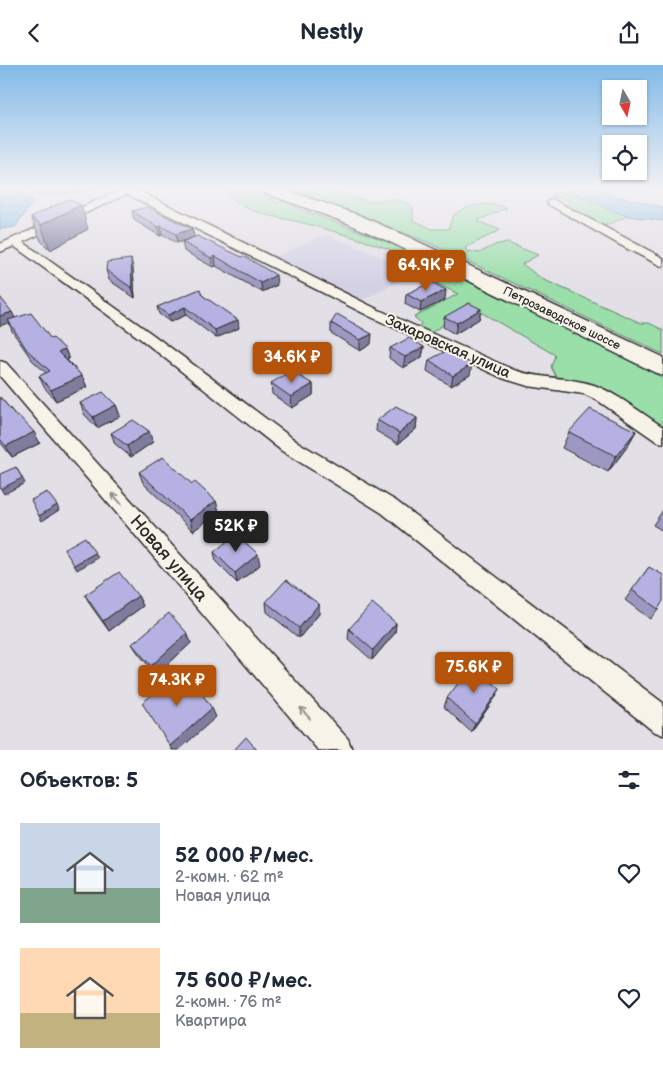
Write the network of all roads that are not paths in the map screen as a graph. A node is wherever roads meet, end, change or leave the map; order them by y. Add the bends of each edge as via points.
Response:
1 (60, 221) edge
2 (191, 221) edge
3 (356, 221) edge
4 (585, 221) edge
5 (7, 245) edge
6 (663, 263) edge
7 (0, 366) edge
8 (663, 367) edge
9 (663, 436) edge
10 (663, 721) edge
11 (337, 750) edge

1 - 5 street
2 - 9 street, Захаровская улица via 374,313 508,375 596,392
3 - 8 main road, Петрозаводское шоссе
4 - 6 street
5 - 10 street via 147,337 289,446 389,507
11 -> 7 street, Новая улица

